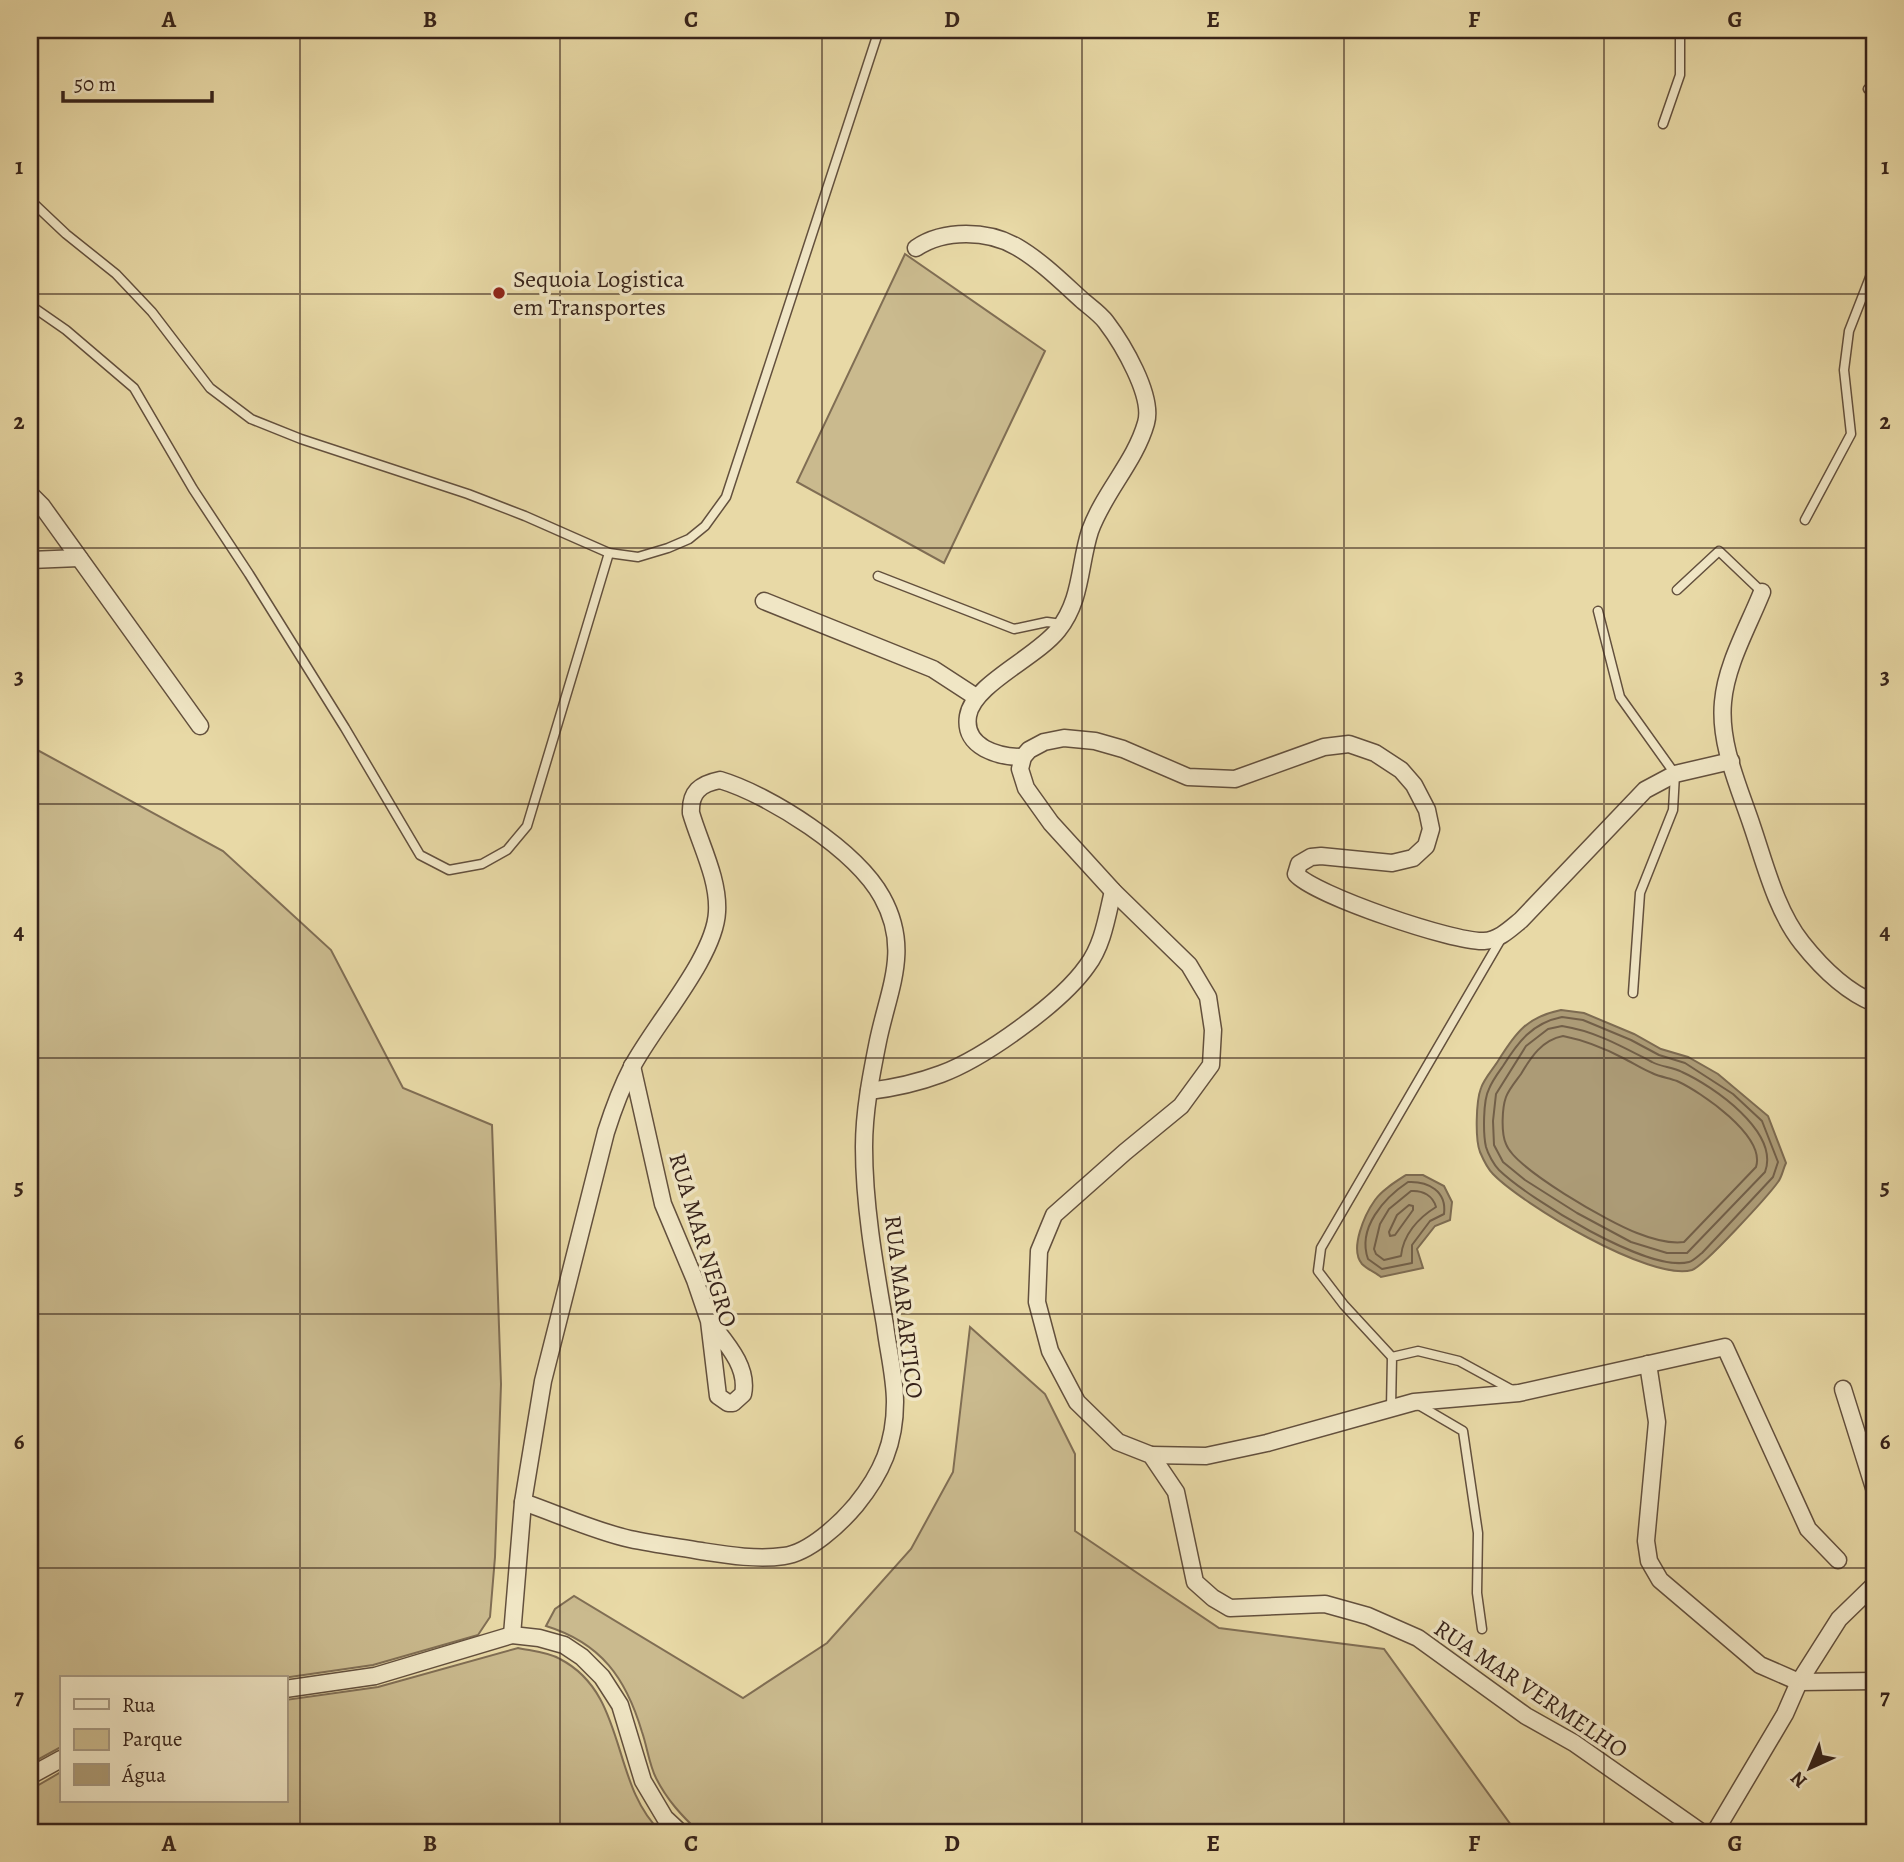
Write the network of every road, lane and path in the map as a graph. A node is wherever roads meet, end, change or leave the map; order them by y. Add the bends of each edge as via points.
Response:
1 (879, 30) edge
2 (1680, 30) edge
3 (1663, 124) dead end
4 (30, 200) edge
5 (916, 248) dead end
6 (1874, 271) edge
7 (30, 305) edge
8 (30, 494) edge
9 (1805, 520) dead end
10 (609, 553) junction
11 (79, 558) junction
12 (30, 559) edge
13 (878, 576) dead end
14 (1677, 590) dead end
15 (1762, 592) joint
16 (764, 601) dead end
17 (1598, 611) dead end
18 (1062, 624) junction
19 (976, 697) junction
20 (200, 726) dead end
21 (1023, 757) junction
22 (1731, 761) junction
23 (1675, 774) junction
24 (1113, 891) junction
25 (1503, 935) junction
26 (1633, 993) dead end
27 (1874, 1003) edge
28 (632, 1066) junction
29 (869, 1091) junction
30 (709, 1321) junction
31 (1392, 1357) junction
32 (1648, 1364) junction
33 (1843, 1389) dead end
34 (1519, 1393) junction
35 (1414, 1402) junction
36 (1391, 1409) junction
37 (1151, 1455) junction
38 (1874, 1488) edge
39 (523, 1502) junction
40 (1838, 1560) dead end
41 (1874, 1585) edge
42 (1482, 1629) dead end
43 (512, 1635) junction
44 (1874, 1681) edge
45 (1799, 1682) junction
46 (287, 1689) edge
47 (60, 1760) edge
48 (30, 1776) edge
49 (680, 1832) edge
50 (1701, 1832) edge
51 (1715, 1832) edge

1 - 10 lane via 726,497 705,526 678,544 638,557
2 - 3 lane via 1680,75
4 - 10 lane via 116,274 152,312 210,388 251,419 468,494
5 - 18 street via 945,235 978,235 1016,246 1105,321 1132,362 1148,420 1090,531 1074,605
6 - 9 lane via 1847,344 1844,370 1851,434
7 - 10 lane via 134,388 419,855 449,870 482,864 507,850 527,826
8 - 11 street
11 - 12 street
11 - 20 street
13 - 18 lane via 1014,629 1047,622
14 - 15 lane via 1719,551
15 - 22 street via 1727,677 1724,731
16 - 19 street via 933,669
17 - 23 lane via 1620,697
18 - 19 street via 1041,648
19 - 21 street via 967,718 970,734 993,754
21 - 24 street via 1020,769 1026,788 1051,824
21 - 25 street via 1044,741 1095,741 1188,777 1235,779 1324,747 1349,744 1375,753 1414,785 1431,829 1426,846 1413,858 1392,863 1311,857 1299,864 1296,874 1316,888 1425,930 1467,940 1486,941
22 - 23 street
22 - 27 street via 1769,874 1795,932 1831,975
23 - 25 street via 1645,790
23 - 26 lane via 1673,810 1640,893
24 - 29 street via 1103,935 1087,966 1057,997 1003,1039 944,1073 903,1087
24 - 37 street via 1189,965 1208,997 1213,1030 1211,1065 1181,1106 1054,1215 1039,1251 1037,1302 1050,1351 1077,1402 1118,1442
25 - 31 lane via 1321,1248 1318,1271
28 - 29 street, RUA MAR ARTICO via 714,931 714,885 690,802 694,792 720,780 761,798 830,842 859,865 882,896 895,928 897,958
28 - 30 street, RUA MAR NEGRO via 663,1204
28 - 39 street via 606,1132 544,1381
29 - 39 street, RUA MAR ARTICO via 864,1166 895,1409 887,1457 845,1519 820,1539 786,1556 729,1556 627,1539
30 - 30 street, RUA MAR NEGRO via 718,1395 728,1403 739,1400 745,1388 743,1375
31 - 34 lane via 1418,1352 1458,1361
31 - 36 lane
32 - 34 street
32 - 40 street via 1725,1347 1808,1529
32 - 45 street via 1657,1422 1646,1541 1653,1570 1668,1589 1760,1665
33 - 38 street
34 - 35 street
35 - 36 street
35 - 42 lane via 1463,1431 1478,1533
36 - 37 street via 1206,1456
37 - 50 street, RUA MAR VERMELHO via 1175,1492 1195,1582 1230,1608 1325,1604 1418,1638
39 - 43 street
41 - 45 street via 1839,1619
43 - 46 street via 375,1676
43 - 49 street via 564,1645 602,1676 620,1705 643,1781 665,1818
44 - 45 street
45 - 51 street
47 - 48 street

